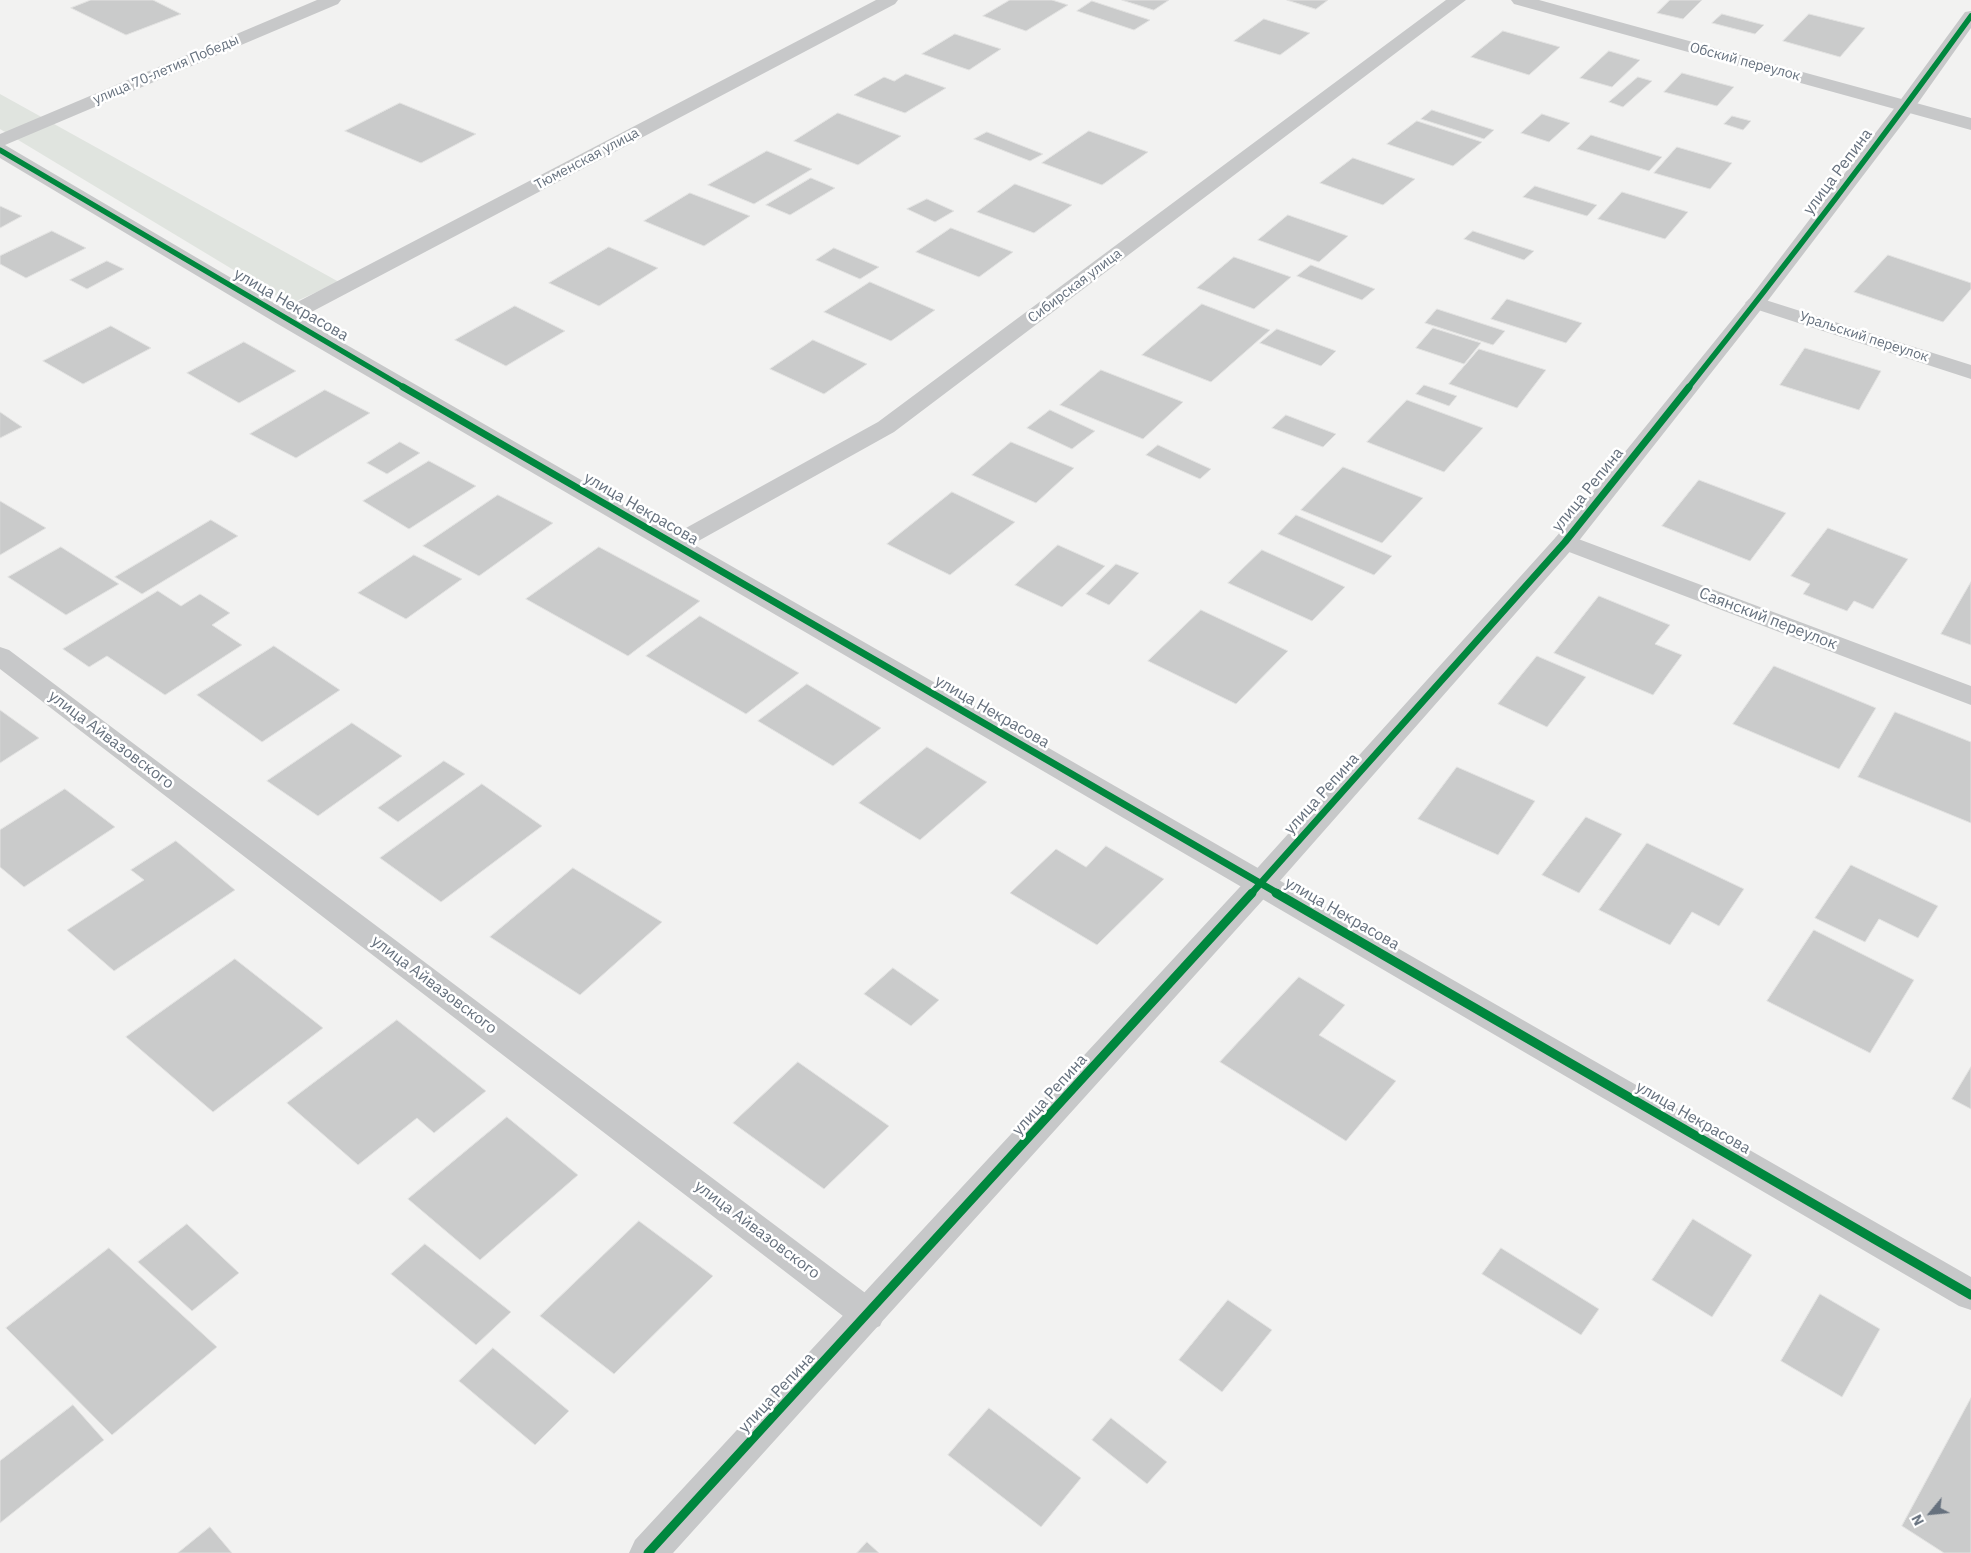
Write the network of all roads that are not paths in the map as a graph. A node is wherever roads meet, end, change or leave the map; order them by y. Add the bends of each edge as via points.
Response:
1 (332, 0) edge
2 (889, 0) edge
3 (1457, 0) edge
4 (1520, 0) edge
5 (1971, 16) edge
6 (1906, 106) junction
7 (1971, 124) edge
8 (0, 141) edge
9 (0, 150) edge
10 (1756, 303) junction
11 (284, 318) junction
12 (1971, 372) edge
13 (1565, 542) junction
14 (675, 544) junction
15 (0, 656) edge
16 (1971, 696) edge
17 (1261, 883) junction
18 (1971, 1295) edge
19 (868, 1315) junction
20 (648, 1553) edge

1 - 8 street, улица 70-летия Победы
2 - 11 street, Тюменская улица
3 - 14 street, Сибирская улица via 886,427
4 - 6 street, Обский переулок
5 - 6 street, улица Репина
6 - 7 street, Обский переулок
6 - 10 street, улица Репина
9 - 11 street, улица Некрасова
10 - 12 street, Уральский переулок
10 - 13 street, улица Репина
11 - 14 street, улица Некрасова
13 - 16 street, Саянский переулок
13 - 17 street, улица Репина
14 - 17 street, улица Некрасова
15 - 19 street, улица Айвазовского
17 - 18 street, улица Некрасова
17 - 19 street, улица Репина
19 - 20 street, улица Репина

